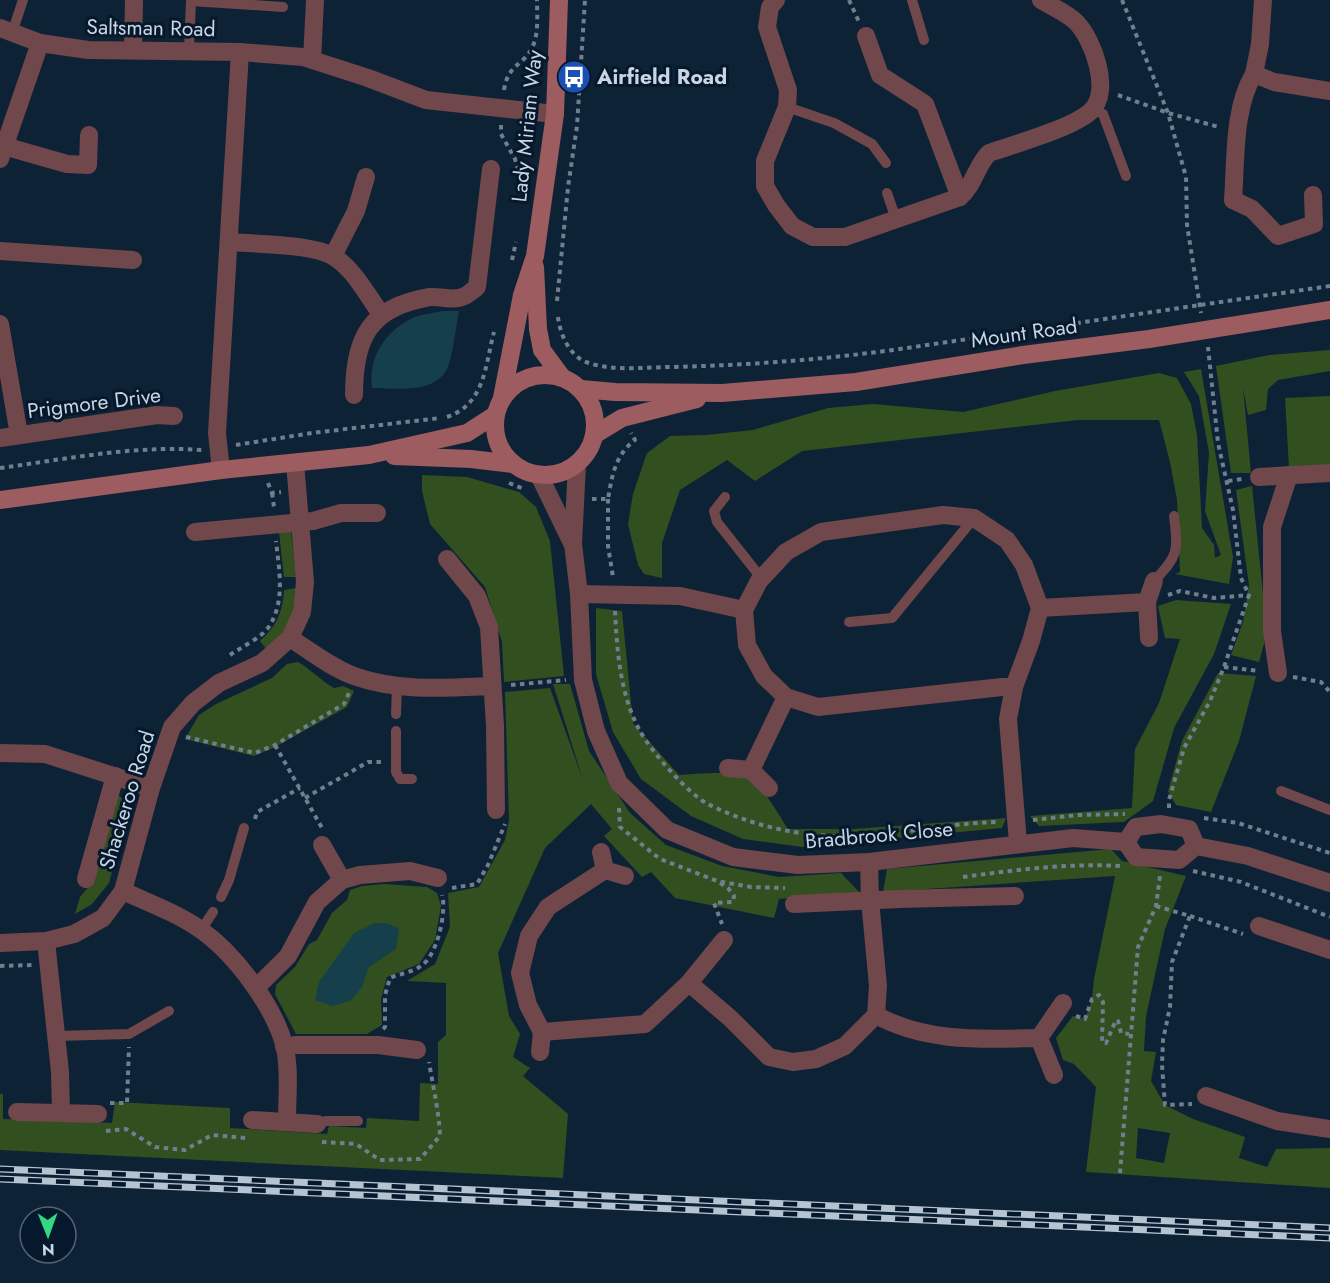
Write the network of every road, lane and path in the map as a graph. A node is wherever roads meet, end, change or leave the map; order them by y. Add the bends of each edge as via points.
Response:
1 (23, 0) edge
2 (134, 0) edge
3 (315, 0) edge
4 (537, 0) edge
5 (559, 0) edge
6 (585, 0) edge
7 (776, 0) edge
8 (912, 0) edge
9 (1041, 0) edge
10 (1122, 0) edge
11 (1263, 0) edge
12 (191, 1) edge
13 (284, 7) dead end
14 (6, 30) edge
15 (866, 36) dead end
16 (924, 40) dead end
17 (40, 43) junction
18 (133, 50) junction
19 (189, 51) junction
20 (240, 52) junction
21 (308, 58) junction
22 (1254, 74) junction
23 (1101, 89) junction
24 (1330, 91) edge
25 (787, 107) junction
26 (502, 109) junction
27 (1093, 109) junction
28 (1168, 113) junction
29 (555, 114) junction
30 (1238, 132) junction
31 (89, 135) dead end
32 (3, 141) edge
33 (886, 163) dead end
34 (491, 169) dead end
35 (1125, 176) dead end
36 (366, 177) dead end
37 (887, 193) dead end
38 (1313, 195) dead end
39 (960, 197) junction
40 (523, 200) dead end
41 (896, 219) junction
42 (518, 234) dead end
43 (229, 242) junction
44 (0, 251) edge
45 (333, 256) junction
46 (535, 256) junction
47 (133, 260) dead end
48 (510, 268) dead end
49 (1330, 286) edge
50 (1199, 305) junction
51 (1330, 310) edge
52 (381, 314) junction
53 (0, 324) edge
54 (496, 325) dead end
55 (1206, 329) junction
56 (562, 377) junction
57 (581, 389) junction
58 (723, 393) junction
59 (354, 395) dead end
60 (499, 406) junction
61 (174, 416) dead end
62 (628, 427) dead end
63 (19, 435) junction
64 (594, 435) junction
65 (0, 438) edge
66 (234, 446) dead end
67 (198, 450) dead end
68 (369, 455) junction
69 (295, 464) junction
70 (513, 464) junction
71 (577, 464) junction
72 (0, 468) edge
73 (221, 470) junction
74 (1330, 472) edge
75 (539, 475) junction
76 (1289, 475) junction
77 (1259, 477) dead end
78 (501, 481) dead end
79 (529, 495) dead end
80 (725, 497) dead end
81 (591, 499) dead end
82 (608, 499) junction
83 (0, 500) edge
84 (376, 513) dead end
85 (1174, 516) dead end
86 (974, 518) junction
87 (301, 522) junction
88 (195, 532) dead end
89 (573, 544) junction
90 (447, 560) dead end
91 (762, 579) junction
92 (1154, 581) joint
93 (615, 593) junction
94 (579, 594) junction
95 (1250, 595) junction
96 (1147, 602) junction
97 (1040, 608) junction
98 (744, 610) junction
99 (849, 622) dead end
100 (290, 638) junction
101 (1149, 638) dead end
102 (1224, 667) junction
103 (566, 669) dead end
104 (1278, 673) junction
105 (567, 680) junction
106 (492, 686) junction
107 (352, 687) dead end
108 (397, 687) junction
109 (1014, 687) junction
110 (568, 689) dead end
111 (1330, 692) edge
112 (786, 697) junction
113 (396, 714) dead end
114 (188, 728) dead end
115 (396, 731) dead end
116 (275, 745) junction
117 (0, 753) edge
118 (396, 762) junction
119 (728, 768) dead end
120 (751, 770) junction
121 (115, 776) junction
122 (412, 779) dead end
123 (151, 788) junction
124 (300, 788) junction
125 (769, 788) dead end
126 (1281, 791) dead end
127 (305, 798) junction
128 (619, 805) dead end
129 (496, 810) dead end
130 (1330, 810) edge
131 (1133, 813) dead end
132 (1201, 817) dead end
133 (1016, 821) junction
134 (1161, 824) junction
135 (244, 828) joint
136 (322, 836) joint
137 (1126, 842) junction
138 (1018, 843) junction
139 (1196, 846) junction
140 (601, 852) dead end
141 (1330, 853) edge
142 (1160, 860) junction
143 (869, 862) junction
144 (1130, 867) dead end
145 (605, 870) junction
146 (1192, 870) dead end
147 (625, 876) dead end
148 (956, 878) dead end
149 (86, 879) dead end
150 (342, 880) junction
151 (717, 881) junction
152 (1330, 883) edge
153 (439, 884) joint
154 (123, 891) junction
155 (790, 896) joint
156 (1015, 896) dead end
157 (221, 897) dead end
158 (870, 900) junction
159 (1156, 906) junction
160 (213, 912) dead end
161 (1190, 916) junction
162 (1330, 917) edge
163 (1260, 926) joint
164 (201, 930) junction
165 (724, 940) joint
166 (46, 941) junction
167 (0, 943) edge
168 (1330, 950) edge
169 (48, 964) junction
170 (0, 966) edge
171 (689, 983) junction
172 (256, 988) junction
173 (1063, 1003) joint
174 (169, 1011) dead end
175 (876, 1015) junction
176 (542, 1032) junction
177 (376, 1033) dead end
178 (129, 1034) junction
179 (1130, 1035) junction
180 (56, 1036) junction
181 (1038, 1038) junction
182 (284, 1047) junction
183 (417, 1050) dead end
184 (540, 1052) dead end
185 (1054, 1075) dead end
186 (1206, 1096) joint
187 (103, 1108) joint
188 (17, 1112) dead end
189 (61, 1112) junction
190 (252, 1120) dead end
191 (287, 1121) junction
192 (358, 1121) dead end
193 (317, 1124) joint
194 (1330, 1130) edge
195 (1120, 1173) dead end

1 - 14 lane
2 - 18 street
3 - 21 street
4 - 26 path via 533,47 506,79
5 - 29 street, Lady Miriam Way
6 - 50 path via 577,126 557,303 564,339 585,361 619,368 823,359
7 - 25 street via 770,6 767,27 788,90
8 - 16 lane
9 - 23 street via 1074,19 1086,32 1100,73
10 - 28 path
11 - 22 street
12 - 13 lane
12 - 19 lane
14 - 17 street, Saltsman Road
15 - 39 street via 880,75 925,104
17 - 18 street, Saltsman Road via 88,50
17 - 32 street
18 - 19 street, Saltsman Road
19 - 20 street, Saltsman Road
20 - 21 street, Saltsman Road
20 - 43 street
21 - 26 street, Saltsman Road via 426,100
22 - 24 street
22 - 30 street via 1245,88
23 - 27 street
23 - 28 path
25 - 33 lane via 834,123 872,144
25 - 41 street via 765,161 765,186 792,226 813,237 845,237
26 - 29 street, Saltsman Road
26 - 40 path via 501,134 520,172
27 - 35 lane via 1102,114
27 - 39 street via 1076,122 989,153
28 - 30 path
28 - 50 path via 1186,177 1187,225
29 - 46 street, Lady Miriam Way
30 - 38 street via 1233,200 1252,209 1278,237 1314,224
31 - 32 street via 88,165 67,164
34 - 52 street via 477,287 461,298 433,297 408,302
36 - 45 street via 356,211
37 - 41 lane
39 - 41 street
42 - 48 path
43 - 45 street via 310,249
43 - 73 street via 217,433
44 - 47 street
45 - 52 street via 348,268
46 - 56 street, Lady Miriam Way via 542,350
46 - 60 street, Lady Miriam Way via 522,295
49 - 50 path
50 - 55 path
51 - 55 street, Mount Road
52 - 59 street via 361,345 354,368
53 - 63 street, Prigmore Drive
54 - 66 path via 478,392 458,413
55 - 58 street, Mount Road via 856,382
55 - 95 path via 1218,443 1233,510 1241,578
56 - 57 street
56 - 60 street via 535,375 522,380 511,387
57 - 58 street, Mount Road
57 - 64 street via 593,411
58 - 64 street, Mount Road via 622,418
60 - 68 street via 467,433
60 - 70 street via 495,433 501,450
61 - 63 street, Prigmore Drive via 157,415
62 - 82 path via 635,440 615,465
63 - 65 street, Prigmore Drive
64 - 71 street
67 - 72 path via 178,447 121,452
68 - 69 street
68 - 70 street
69 - 73 street
69 - 87 street, Shackeroo Road
70 - 75 street
71 - 75 street via 559,473
71 - 89 street, Bradbrook Close
73 - 83 street
74 - 76 street
75 - 89 street, Bradbrook Close
76 - 77 street
76 - 104 street via 1272,527 1272,631
78 - 79 path via 523,488
80 - 91 lane via 714,511 717,522
81 - 82 path
82 - 93 path via 608,546
84 - 87 street via 341,513
85 - 92 lane via 1176,552
86 - 91 street via 943,515 821,532 786,552
86 - 97 street via 1007,540 1024,565
86 - 99 lane via 892,618
87 - 88 street
87 - 100 street, Shackeroo Road via 305,582 302,612
89 - 94 street, Bradbrook Close
90 - 106 street via 477,596 489,627
91 - 98 street
92 - 96 street
93 - 94 street
93 - 98 street via 680,596
93 - 133 path via 616,643 624,691 640,731 664,765 706,803 753,822 832,836
94 - 143 street, Bradbrook Close via 583,680 596,731 619,783 667,830 734,857 798,865
95 - 96 path via 1214,598 1180,591
95 - 102 path
96 - 97 street
96 - 101 street
97 - 109 street
98 - 112 street via 747,645 764,676
100 - 108 street via 353,676
100 - 123 street, Shackeroo Road via 261,663 219,683 193,703 172,727
102 - 104 path
102 - 134 path via 1185,748 1169,800 1169,813
103 - 105 path
104 - 111 path via 1322,682
105 - 106 path
105 - 110 path
106 - 108 street
106 - 129 street
107 - 116 path via 344,704
108 - 113 lane
109 - 112 street via 818,707
109 - 133 street via 1008,719
112 - 120 street
114 - 116 path via 182,736 255,753
115 - 118 lane
116 - 124 path
117 - 121 street via 45,754
118 - 122 lane via 400,779
118 - 127 path via 368,762
119 - 120 street
120 - 125 street
121 - 123 street
121 - 149 street
123 - 154 street, Shackeroo Road
124 - 127 path
124 - 135 path via 257,812 253,824
126 - 130 lane
127 - 136 path
128 - 151 path via 620,827 660,859
131 - 133 path
132 - 141 path via 1238,824
133 - 138 street
134 - 137 street via 1136,826
134 - 139 street via 1189,829
135 - 157 lane
136 - 150 street
137 - 138 street, Bradbrook Close via 1073,838
137 - 142 street via 1136,856
138 - 143 street, Bradbrook Close
139 - 142 street via 1179,860
139 - 152 street via 1248,856
140 - 145 street
142 - 159 path
143 - 158 street
144 - 148 path via 1022,869
145 - 147 street
145 - 176 street via 548,907 529,936 520,973 528,1005
146 - 162 path via 1241,882
150 - 153 street via 410,871
150 - 172 street via 317,902 288,957
151 - 155 path
151 - 165 path via 734,896 733,902 714,903
153 - 177 path via 445,906 438,941 423,966 390,978 385,995 385,1027
154 - 164 street
154 - 166 street, Shackeroo Road via 103,918 75,934
155 - 158 street
156 - 158 street
158 - 175 street via 878,986
159 - 161 path
159 - 179 path via 1138,947
160 - 164 lane
161 - 163 path via 1253,937
161 - 186 path via 1172,962 1162,1065 1165,1105 1201,1104
163 - 168 street
164 - 172 street via 221,946
165 - 171 street
166 - 167 street, Shackeroo Road
166 - 169 street
169 - 170 path
169 - 180 street
171 - 175 street via 768,1057 793,1062 816,1059 845,1046
171 - 176 street via 645,1024
172 - 182 street via 275,1021
173 - 179 path via 1073,1016 1085,1019 1092,999 1099,995 1103,1002 1102,1042 1106,1043 1116,1020 1121,1033
173 - 181 street
174 - 178 lane
175 - 181 street via 895,1026 935,1037
176 - 184 street
178 - 180 lane
178 - 187 path via 127,1103
179 - 195 path
180 - 189 street
181 - 185 street
182 - 183 street via 378,1045
182 - 191 street via 288,1070
186 - 194 street via 1277,1121
187 - 189 street
188 - 189 street
190 - 191 street
191 - 193 street
192 - 193 lane

